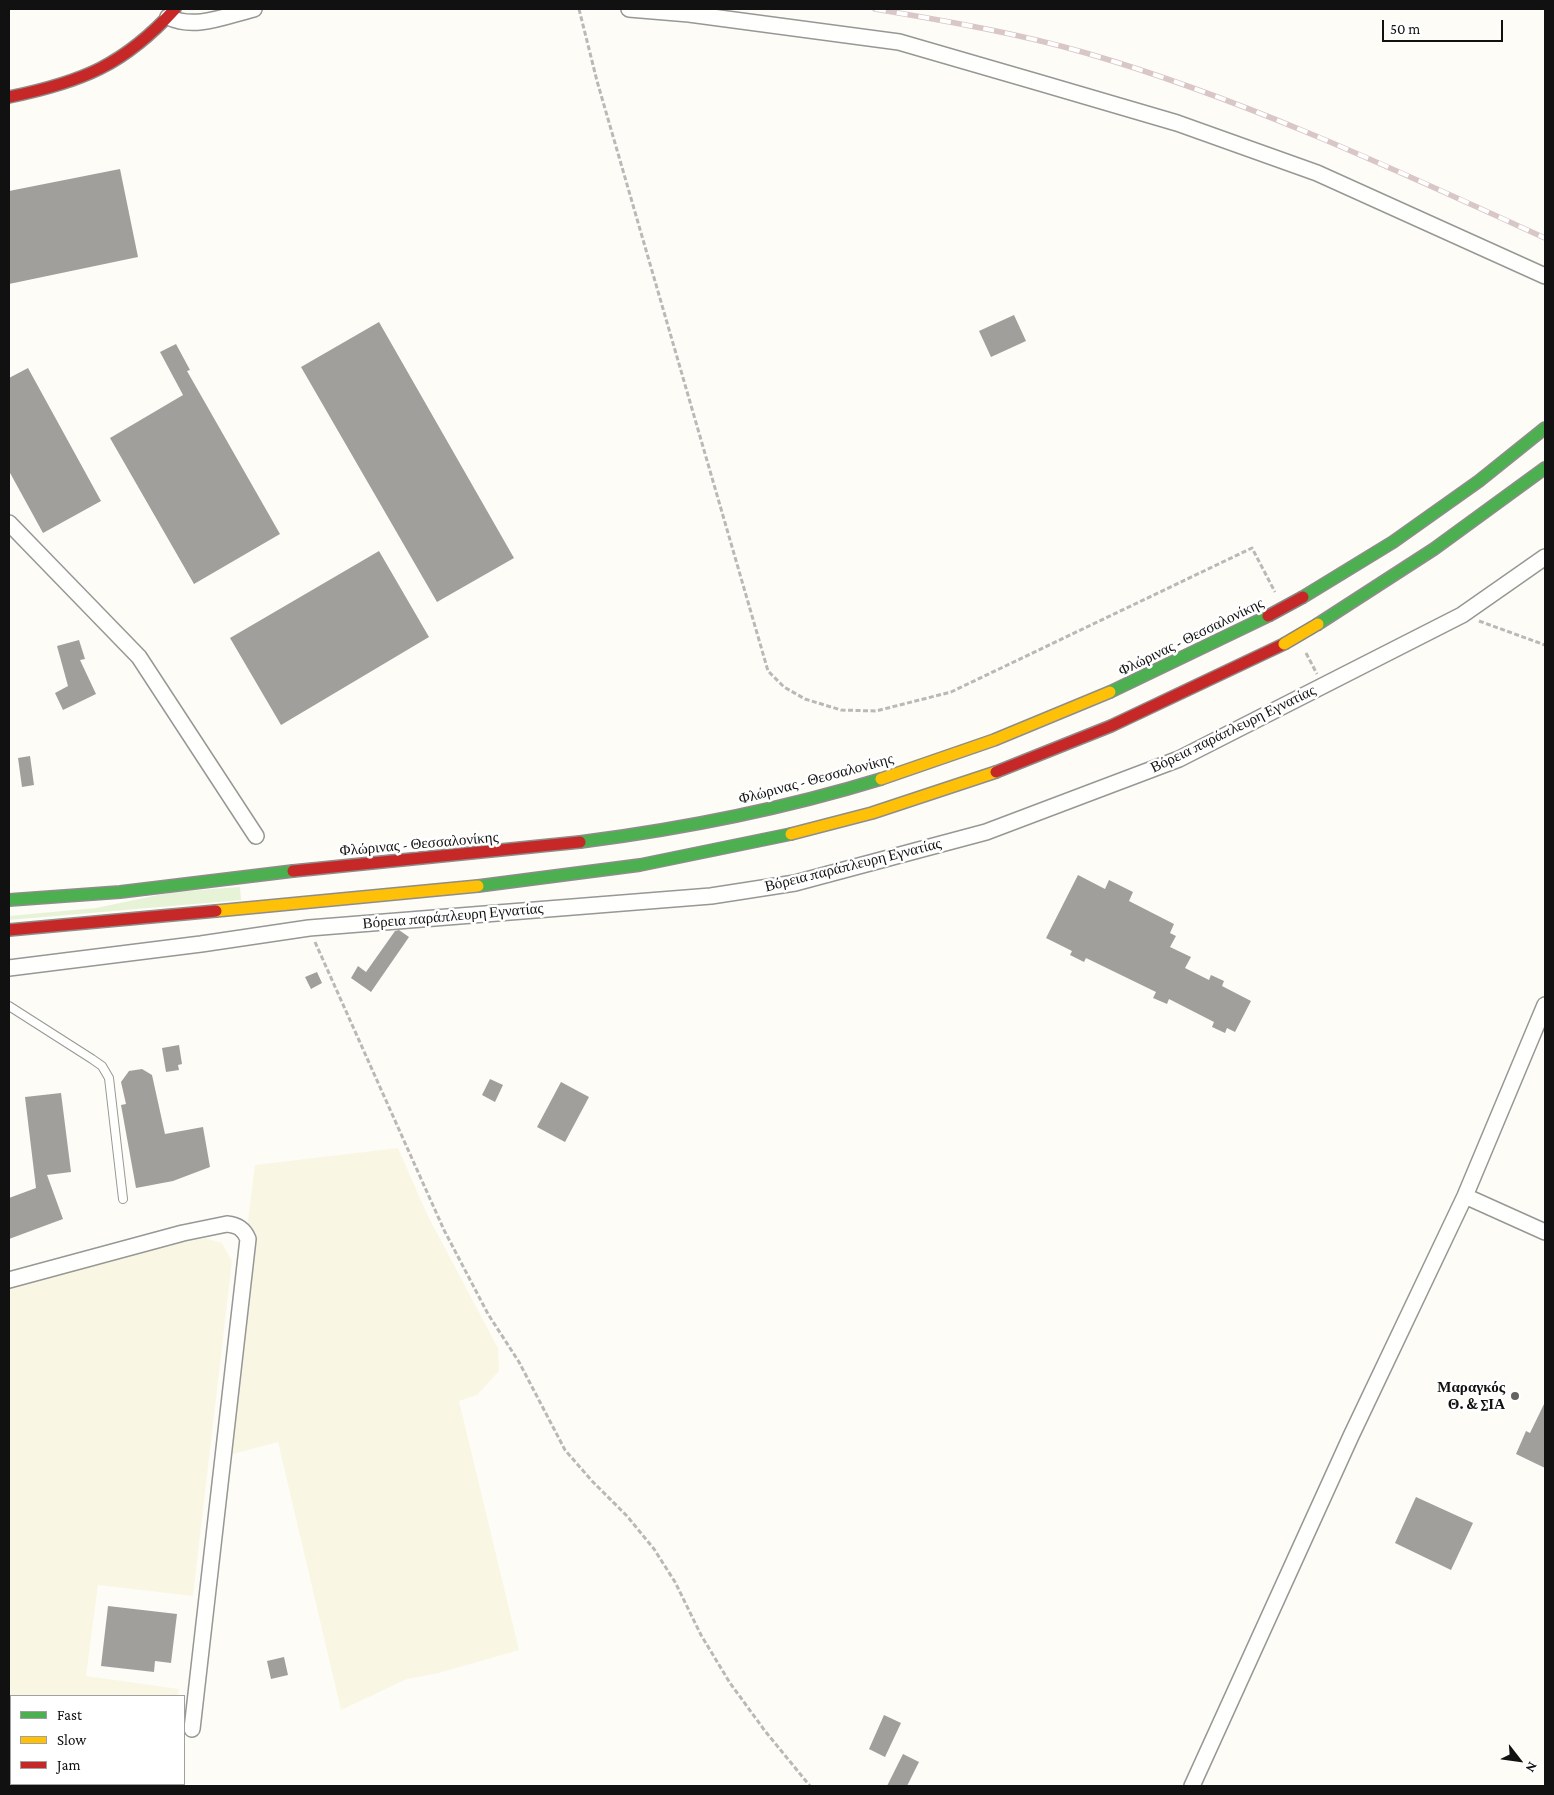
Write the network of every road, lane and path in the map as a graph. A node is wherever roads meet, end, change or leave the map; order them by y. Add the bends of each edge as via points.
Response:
1 (254, 9) edge
2 (579, 9) edge
3 (629, 9) edge
4 (171, 13) edge
5 (9, 97) edge
6 (1545, 276) edge
7 (1545, 428) edge
8 (1545, 468) edge
9 (9, 523) edge
10 (1252, 548) dead end
11 (1545, 557) edge
12 (1462, 615) junction
13 (1545, 645) edge
14 (256, 836) dead end
15 (9, 900) edge
16 (309, 928) junction
17 (9, 930) edge
18 (9, 968) edge
19 (1545, 1005) edge
20 (9, 1006) edge
21 (1465, 1196) junction
22 (123, 1199) dead end
23 (1545, 1232) edge
24 (9, 1280) edge
25 (192, 1729) dead end
26 (810, 1786) edge
27 (1192, 1786) edge

1 - 4 street via 194,24 180,23
2 - 10 path via 768,671 784,687 805,700 841,710 876,711 951,692
3 - 6 street via 899,42 1037,82 1177,123 1317,173
4 - 5 main road via 133,52 101,70 51,88
7 - 15 main road, Φλώρινας - Θεσσαλονίκης, bridge via 1479,481 1393,542 1268,616 1134,683 996,741 902,773 708,822 610,839 278,872 117,892
8 - 17 main road, bridge via 1412,565 1284,644 1134,717 1006,769 883,809 713,852 613,869 512,882
9 - 14 street via 139,657
11 - 12 street, Βόρεια παράπλευρη Εγνατίας
12 - 13 path
12 - 16 street, Βόρεια παράπλευρη Εγνατίας via 1179,759 986,832 795,883 712,896
16 - 18 street, Βόρεια παράπλευρη Εγνατίας
16 - 26 path via 444,1230 565,1450 654,1549 730,1683
19 - 21 street
20 - 22 lane via 102,1066 109,1078
21 - 23 street
21 - 27 street via 1351,1436
24 - 25 street via 227,1224 244,1231 248,1239

